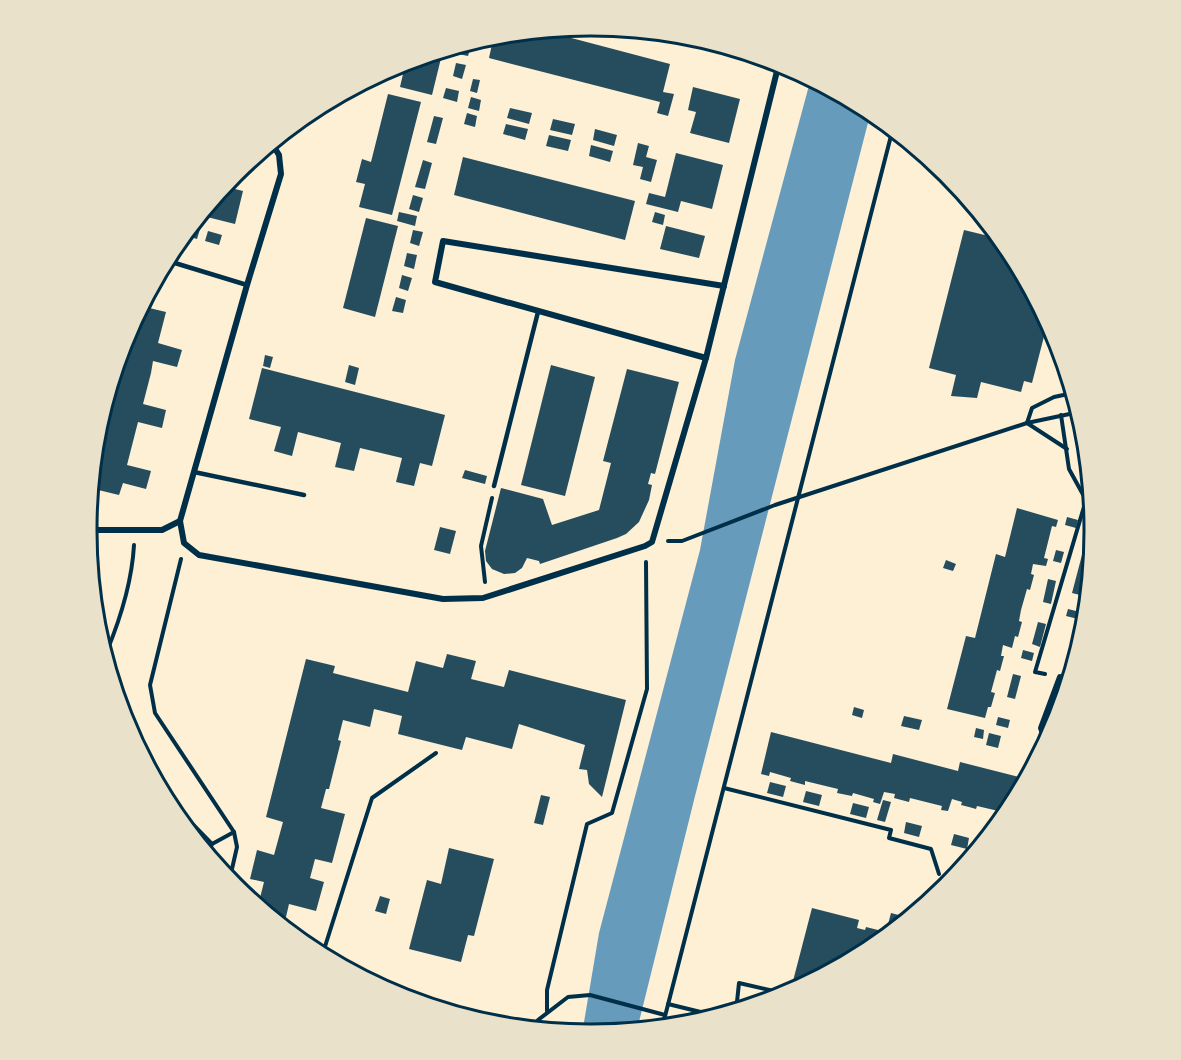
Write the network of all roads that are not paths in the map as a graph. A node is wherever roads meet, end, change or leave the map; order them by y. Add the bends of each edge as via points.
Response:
1 (777, 73) edge
2 (276, 150) edge
3 (175, 263) edge
4 (247, 285) junction
5 (724, 286) junction
6 (538, 312) junction
7 (706, 358) junction
8 (194, 472) junction
9 (495, 486) road end
10 (304, 495) dead end
11 (180, 521) junction
12 (97, 530) edge
13 (1062, 678) edge
14 (1042, 730) edge

1 - 5 street
2 - 4 street via 281,174
3 - 4 lane
4 - 8 street
5 - 6 street via 443,241 435,282
5 - 7 street
6 - 7 street
6 - 9 lane
7 - 11 street via 652,542 483,598 443,598 199,555 184,543
8 - 10 lane
8 - 11 street
11 - 12 street via 162,530
13 - 14 street

